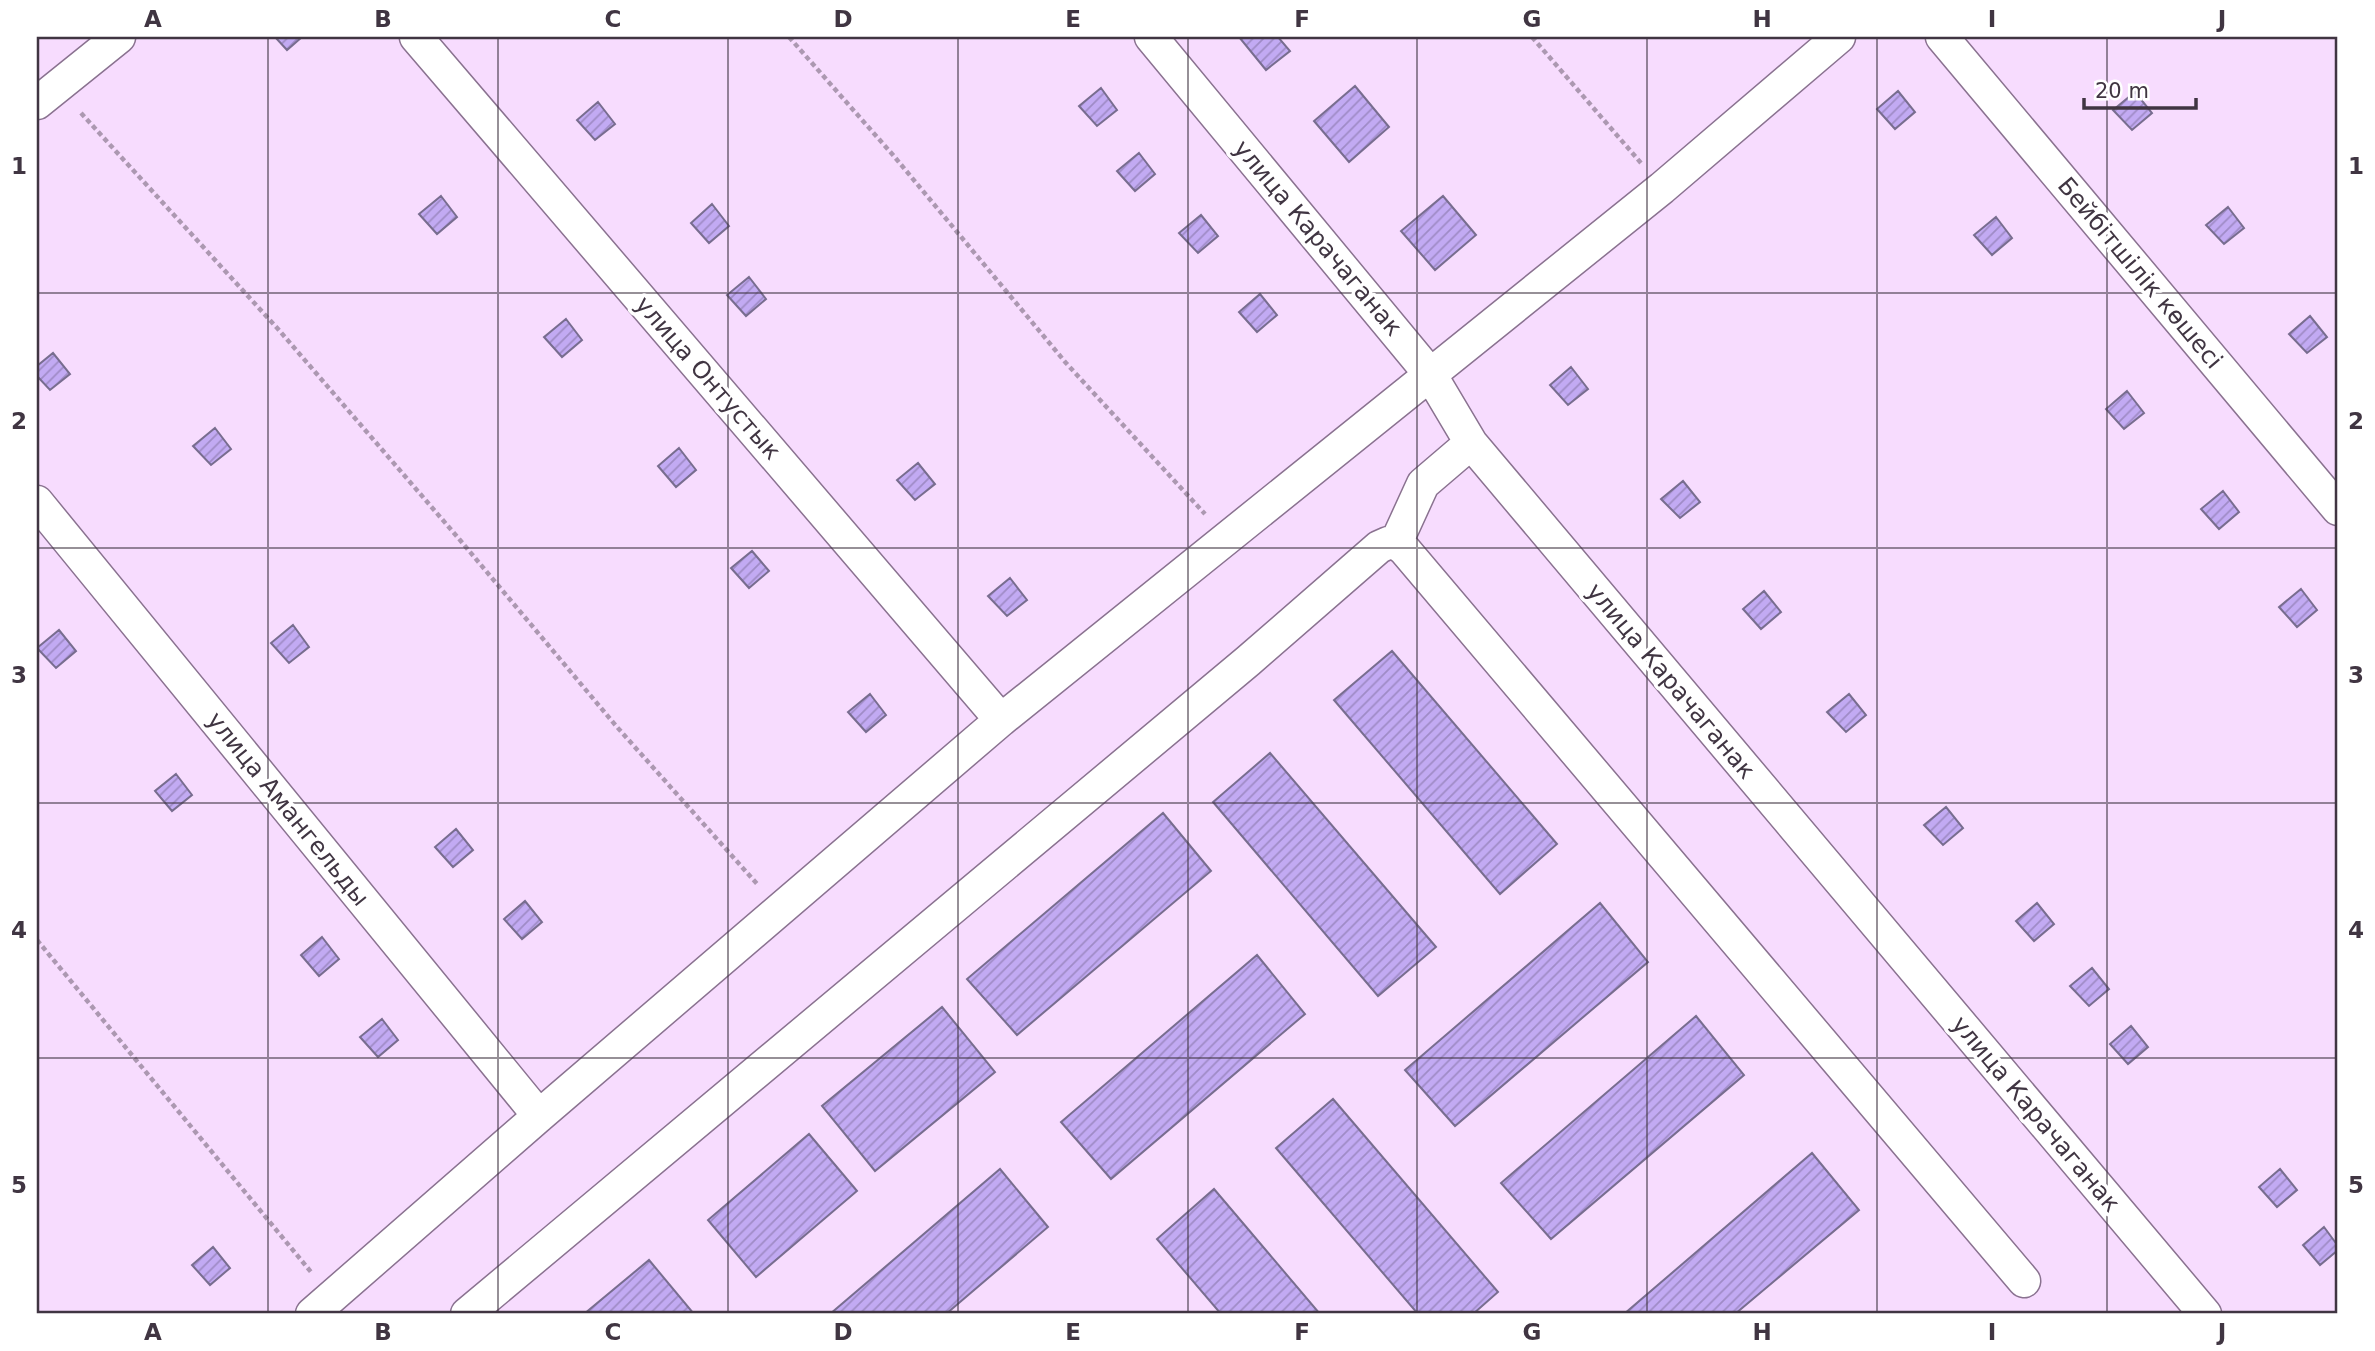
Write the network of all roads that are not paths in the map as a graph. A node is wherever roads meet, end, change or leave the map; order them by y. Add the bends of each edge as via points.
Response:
1 (120, 37) edge
2 (416, 37) edge
3 (1151, 37) edge
4 (1839, 37) edge
5 (1942, 37) edge
6 (47, 94) edge
7 (1430, 373) junction
8 (1471, 443) junction
9 (37, 502) edge
10 (2338, 509) edge
11 (1396, 543) junction
12 (1001, 720) junction
13 (538, 1116) junction
14 (2024, 1280) dead end
15 (322, 1306) edge
16 (467, 1314) edge
17 (2205, 1314) edge

1 - 6 street
2 - 12 street, улица Онтустык
3 - 7 street, улица Карачаганак
4 - 7 street via 1662,188
5 - 10 street, Бейбітшілік көшесі
7 - 8 street, улица Карачаганак
7 - 12 street
8 - 11 street via 1423,484
8 - 17 street, улица Карачаганак
9 - 13 street, улица Амангельды
11 - 14 street
11 - 16 street via 1379,547
12 - 13 street
13 - 15 street

